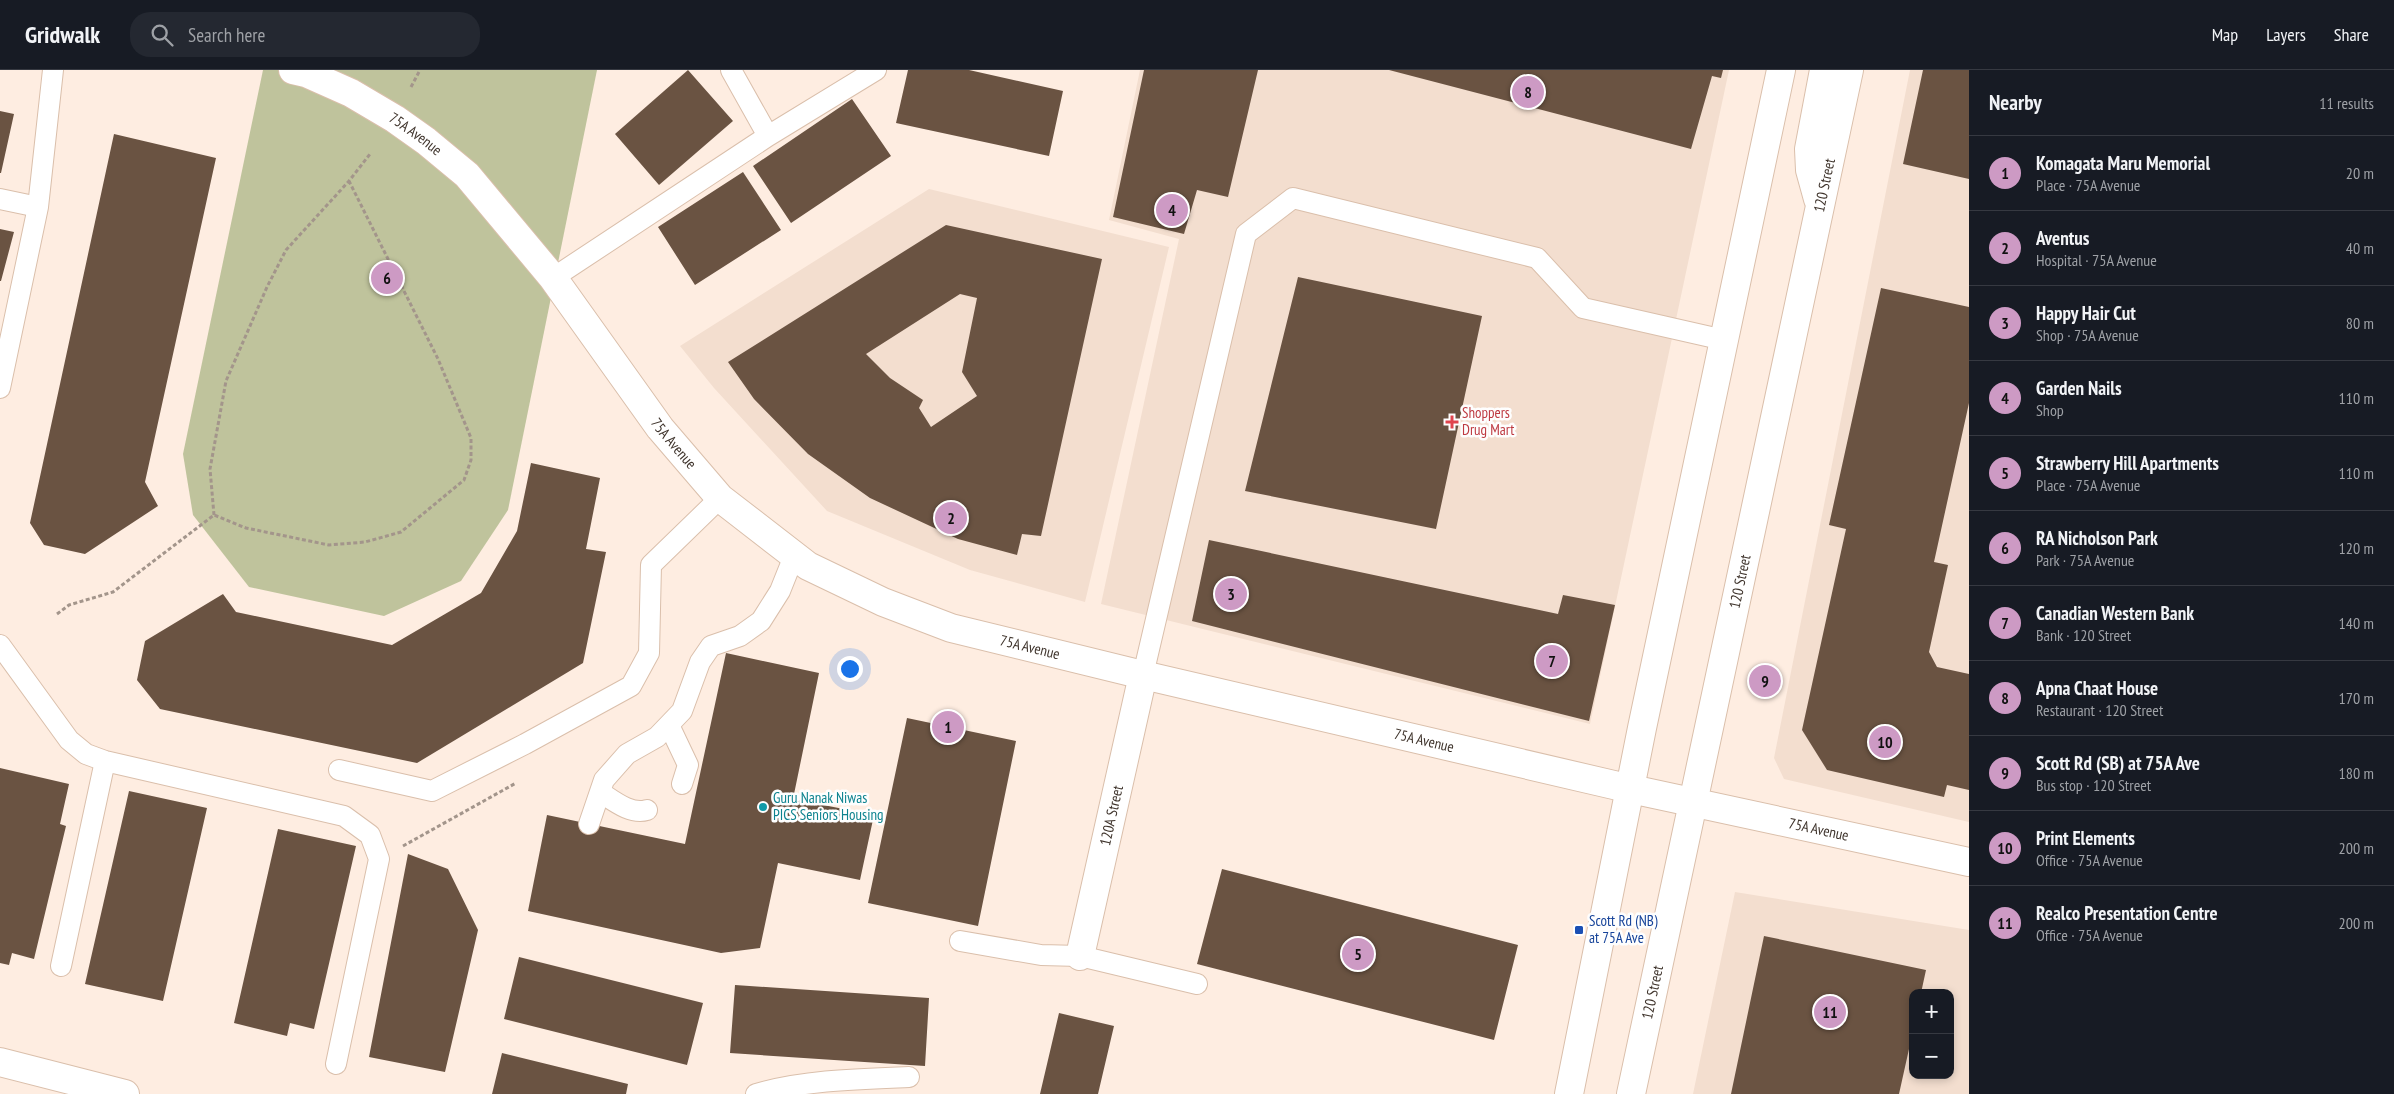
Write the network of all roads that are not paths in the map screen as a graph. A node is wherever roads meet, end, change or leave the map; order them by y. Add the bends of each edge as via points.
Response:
1 (54, 70) edge
2 (293, 70) edge
3 (731, 70) edge
4 (876, 70) edge
5 (1781, 70) edge
6 (1824, 70) edge
7 (1850, 70) edge
8 (768, 136) junction
9 (0, 199) edge
10 (38, 207) junction
11 (1820, 207) junction
12 (553, 278) junction
13 (1724, 340) junction
14 (0, 388) edge
15 (720, 498) junction
16 (794, 556) junction
17 (2, 652) edge
18 (1143, 675) junction
19 (669, 725) junction
20 (105, 762) junction
21 (339, 770) dead end
22 (682, 784) dead end
23 (1631, 789) junction
24 (600, 792) junction
25 (1694, 803) junction
26 (647, 810) dead end
27 (589, 824) dead end
28 (1969, 862) edge
29 (960, 941) dead end
30 (1080, 956) junction
31 (61, 966) dead end
32 (1197, 984) dead end
33 (0, 1062) edge
34 (336, 1064) dead end
35 (909, 1077) dead end
36 (124, 1094) edge
37 (756, 1094) edge
38 (1569, 1094) edge
39 (1630, 1094) edge

1 - 10 lane
2 - 12 street, 75A Avenue via 351,93 426,141 466,175
3 - 8 lane
4 - 8 lane
5 - 13 street
6 - 11 street via 1809,149 1810,170
7 - 11 street, 120 Street
8 - 12 lane
9 - 10 lane
10 - 14 lane
11 - 25 street, 120 Street
12 - 15 street, 75A Avenue via 660,428
13 - 18 lane via 1583,308 1537,258 1293,198 1246,234
13 - 23 street
15 - 16 street, 75A Avenue
15 - 21 lane via 651,565 649,653 631,686 432,790
16 - 18 street, 75A Avenue via 883,602 951,628
16 - 19 lane via 780,592 761,621 740,636 711,646 700,662 682,711
17 - 20 lane via 69,740 86,754
18 - 23 street, 75A Avenue
18 - 30 street, 120A Street
19 - 22 lane via 688,765
19 - 24 lane via 657,737 627,754 604,780
20 - 31 lane
20 - 34 lane via 344,816 370,835 379,860
23 - 25 street, 75A Avenue
23 - 38 street
24 - 26 lane via 627,808 641,812
24 - 27 lane
25 - 28 street, 75A Avenue
25 - 39 street, 120 Street
29 - 30 lane via 1041,955
30 - 32 lane
33 - 36 street
35 - 37 lane via 789,1086

